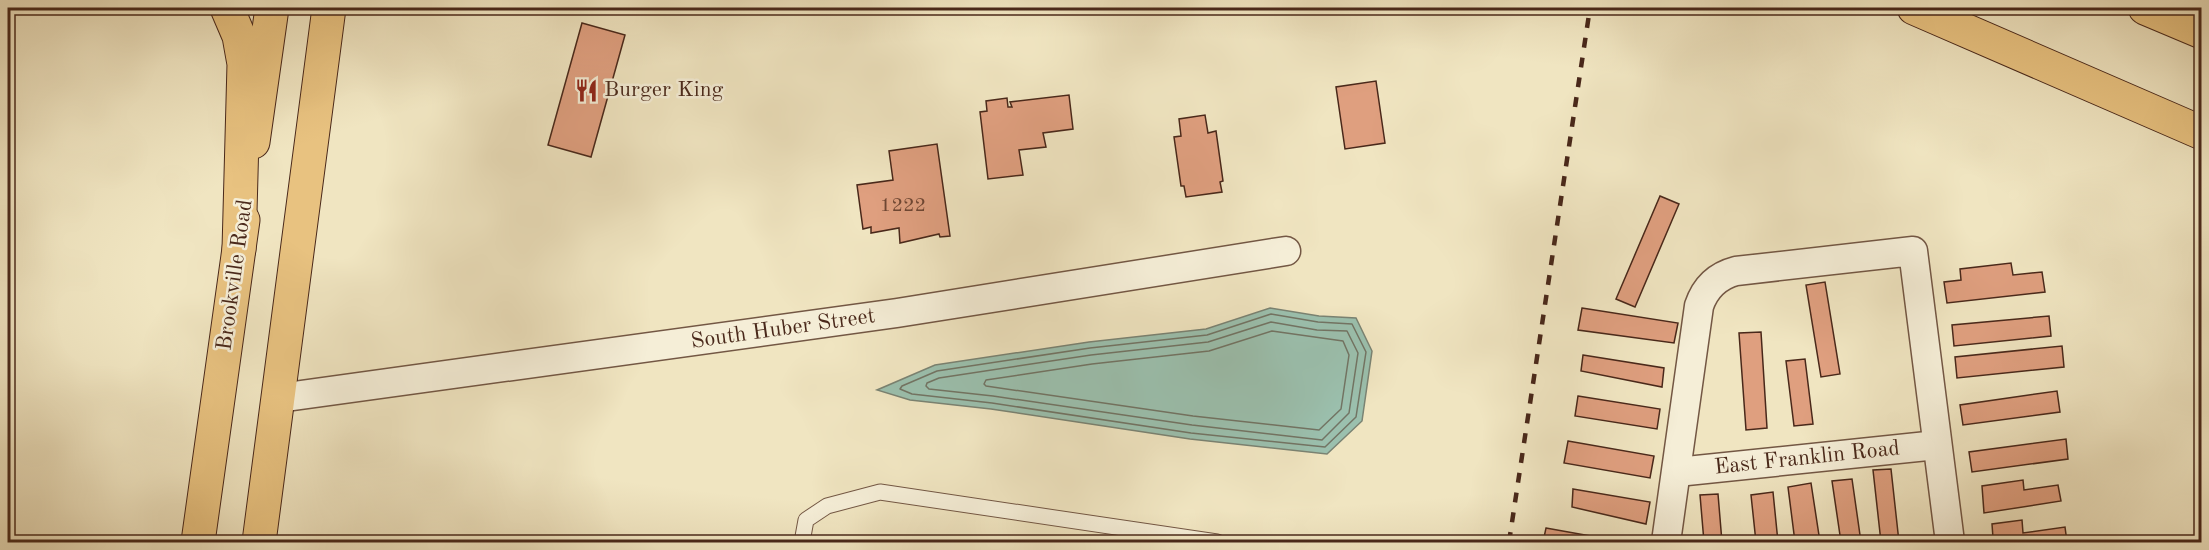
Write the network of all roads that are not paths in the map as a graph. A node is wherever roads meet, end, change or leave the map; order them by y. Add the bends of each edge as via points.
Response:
1 (226, 8) edge
2 (272, 8) edge
3 (329, 8) edge
4 (1914, 8) edge
5 (2145, 8) edge
6 (2202, 32) edge
7 (2202, 132) edge
8 (239, 249) junction
9 (1286, 251) dead end
10 (279, 398) junction
11 (1937, 445) junction
12 (1677, 472) junction
13 (198, 543) edge
14 (259, 543) edge
15 (802, 543) edge
16 (1217, 543) edge
17 (1666, 543) edge
18 (1950, 543) edge

1 - 8 main road via 239,36 244,64
2 - 8 main road, Brookville Road
3 - 10 main road
4 - 7 main road
5 - 6 main road
8 - 13 main road, Brookville Road
9 - 10 street, South Huber Street via 897,313
10 - 14 main road
11 - 12 street, East Franklin Road
11 - 12 street, East Franklin Road via 1913,251 1736,272 1711,284 1699,306
11 - 18 street, East Franklin Road
12 - 17 street, East Franklin Road
15 - 16 lane via 806,520 827,506 880,492

